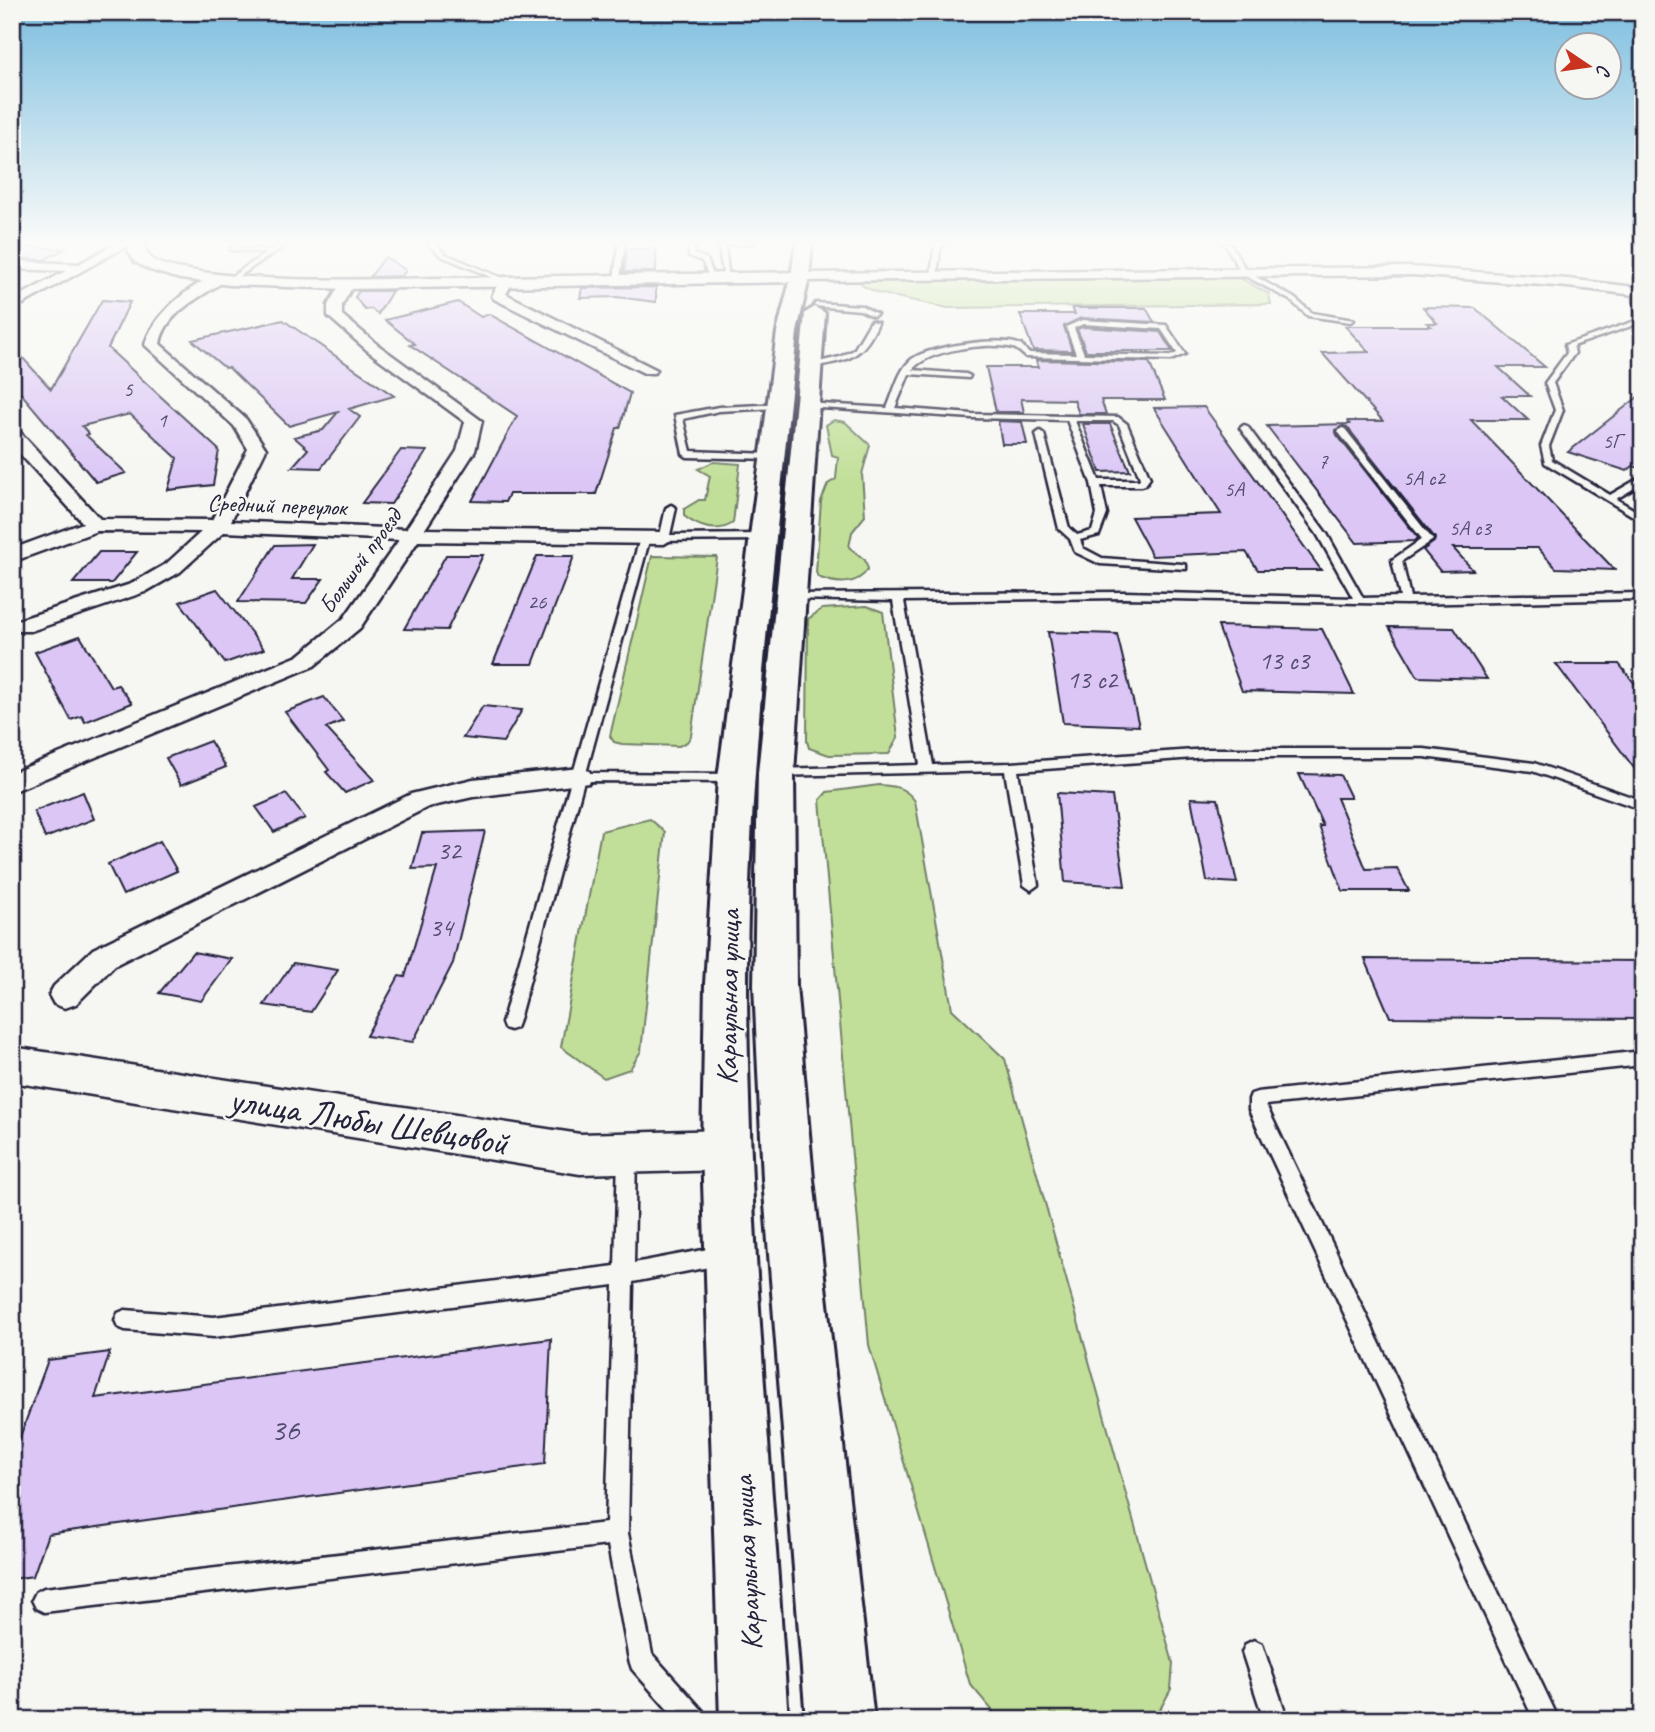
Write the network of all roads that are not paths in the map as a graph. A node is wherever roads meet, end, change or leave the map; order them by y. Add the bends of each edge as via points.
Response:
1 (158, 323) edge
2 (343, 323) edge
3 (553, 323) edge
4 (808, 323) edge
5 (874, 323) dead end
6 (1080, 323) edge
7 (1095, 323) edge
8 (1638, 323) edge
9 (1081, 356) junction
10 (649, 370) dead end
11 (908, 372) junction
12 (966, 376) dead end
13 (798, 392) junction
14 (890, 410) junction
15 (1070, 418) junction
16 (1244, 428) dead end
17 (1342, 431) dead end
18 (12, 434) edge
19 (1040, 434) dead end
20 (772, 457) junction
21 (1643, 479) edge
22 (1096, 483) junction
23 (1609, 499) junction
24 (671, 508) dead end
25 (1643, 519) edge
26 (95, 526) junction
27 (219, 526) junction
28 (412, 536) junction
29 (762, 537) junction
30 (654, 538) junction
31 (1075, 538) junction
32 (12, 556) edge
33 (1182, 567) dead end
34 (789, 596) junction
35 (1643, 596) edge
36 (898, 598) junction
37 (1360, 601) junction
38 (1406, 601) junction
39 (23, 626) dead end
40 (1011, 766) junction
41 (927, 768) junction
42 (756, 776) junction
43 (580, 777) junction
44 (12, 783) edge
45 (1643, 806) edge
46 (1031, 885) dead end
47 (65, 995) dead end
48 (510, 1023) dead end
49 (1643, 1058) edge
50 (12, 1064) edge
51 (726, 1150) junction
52 (627, 1153) junction
53 (732, 1253) junction
54 (624, 1274) junction
55 (125, 1320) dead end
56 (618, 1533) junction
57 (44, 1600) dead end
58 (1254, 1652) dead end
59 (694, 1720) edge
60 (754, 1720) edge
61 (840, 1720) edge
62 (1276, 1720) edge
63 (1547, 1720) edge

1 - 27 street via 152,345 240,423 257,449
2 - 28 street, Большой проезд via 474,421 466,451
3 - 10 street
4 - 13 main road, Караульная улица
5 - 13 lane via 868,340 852,357
6 - 9 lane via 1070,327
7 - 9 lane via 1163,327 1181,354 1171,358
8 - 23 lane via 1569,345 1571,353 1549,383 1559,410 1545,446 1548,461
9 - 11 lane via 1026,355 1019,347 967,346 922,356
11 - 12 lane
11 - 14 lane
13 - 14 lane
13 - 20 main road, Караульная улица
13 - 20 lane via 678,416 687,454
13 - 34 main road, Караульная улица via 802,470
14 - 15 lane
15 - 22 lane
15 - 22 lane via 1120,421 1144,478 1142,483 1128,485
16 - 37 lane via 1322,534
17 - 38 lane via 1427,540 1397,561
18 - 26 street
19 - 31 lane via 1064,529
20 - 29 main road, Караульная улица
21 - 23 lane
22 - 31 lane via 1102,514 1096,533
23 - 25 lane
24 - 30 lane
26 - 27 street, Средний переулок
26 - 32 street, Средний переулок
27 - 28 street, Средний переулок
27 - 39 street via 173,568 138,588
28 - 30 street, Средний переулок
28 - 44 street, Большой проезд via 352,623 306,662
29 - 30 lane
29 - 42 main road, Караульная улица
30 - 43 lane
31 - 33 lane via 1079,550 1100,561
34 - 36 lane
34 - 42 main road, Караульная улица
35 - 38 lane
36 - 37 lane
36 - 41 lane
37 - 38 lane
40 - 41 lane
40 - 45 lane via 1208,753 1424,753 1534,767
40 - 46 lane
41 - 42 lane
42 - 43 lane
42 - 51 main road, Караульная улица via 726,984
42 - 61 main road, Караульная улица via 787,1165
43 - 47 street via 473,788 420,800 104,957
43 - 48 lane
49 - 63 lane via 1257,1099 1258,1111
50 - 52 street, улица Любы Шевцовой via 580,1154
51 - 52 street, улица Любы Шевцовой
51 - 53 main road, Караульная улица
52 - 54 lane
53 - 54 lane
53 - 60 main road, Караульная улица
54 - 55 lane via 214,1326
54 - 56 lane
56 - 57 lane
56 - 59 lane via 642,1660
58 - 62 lane

